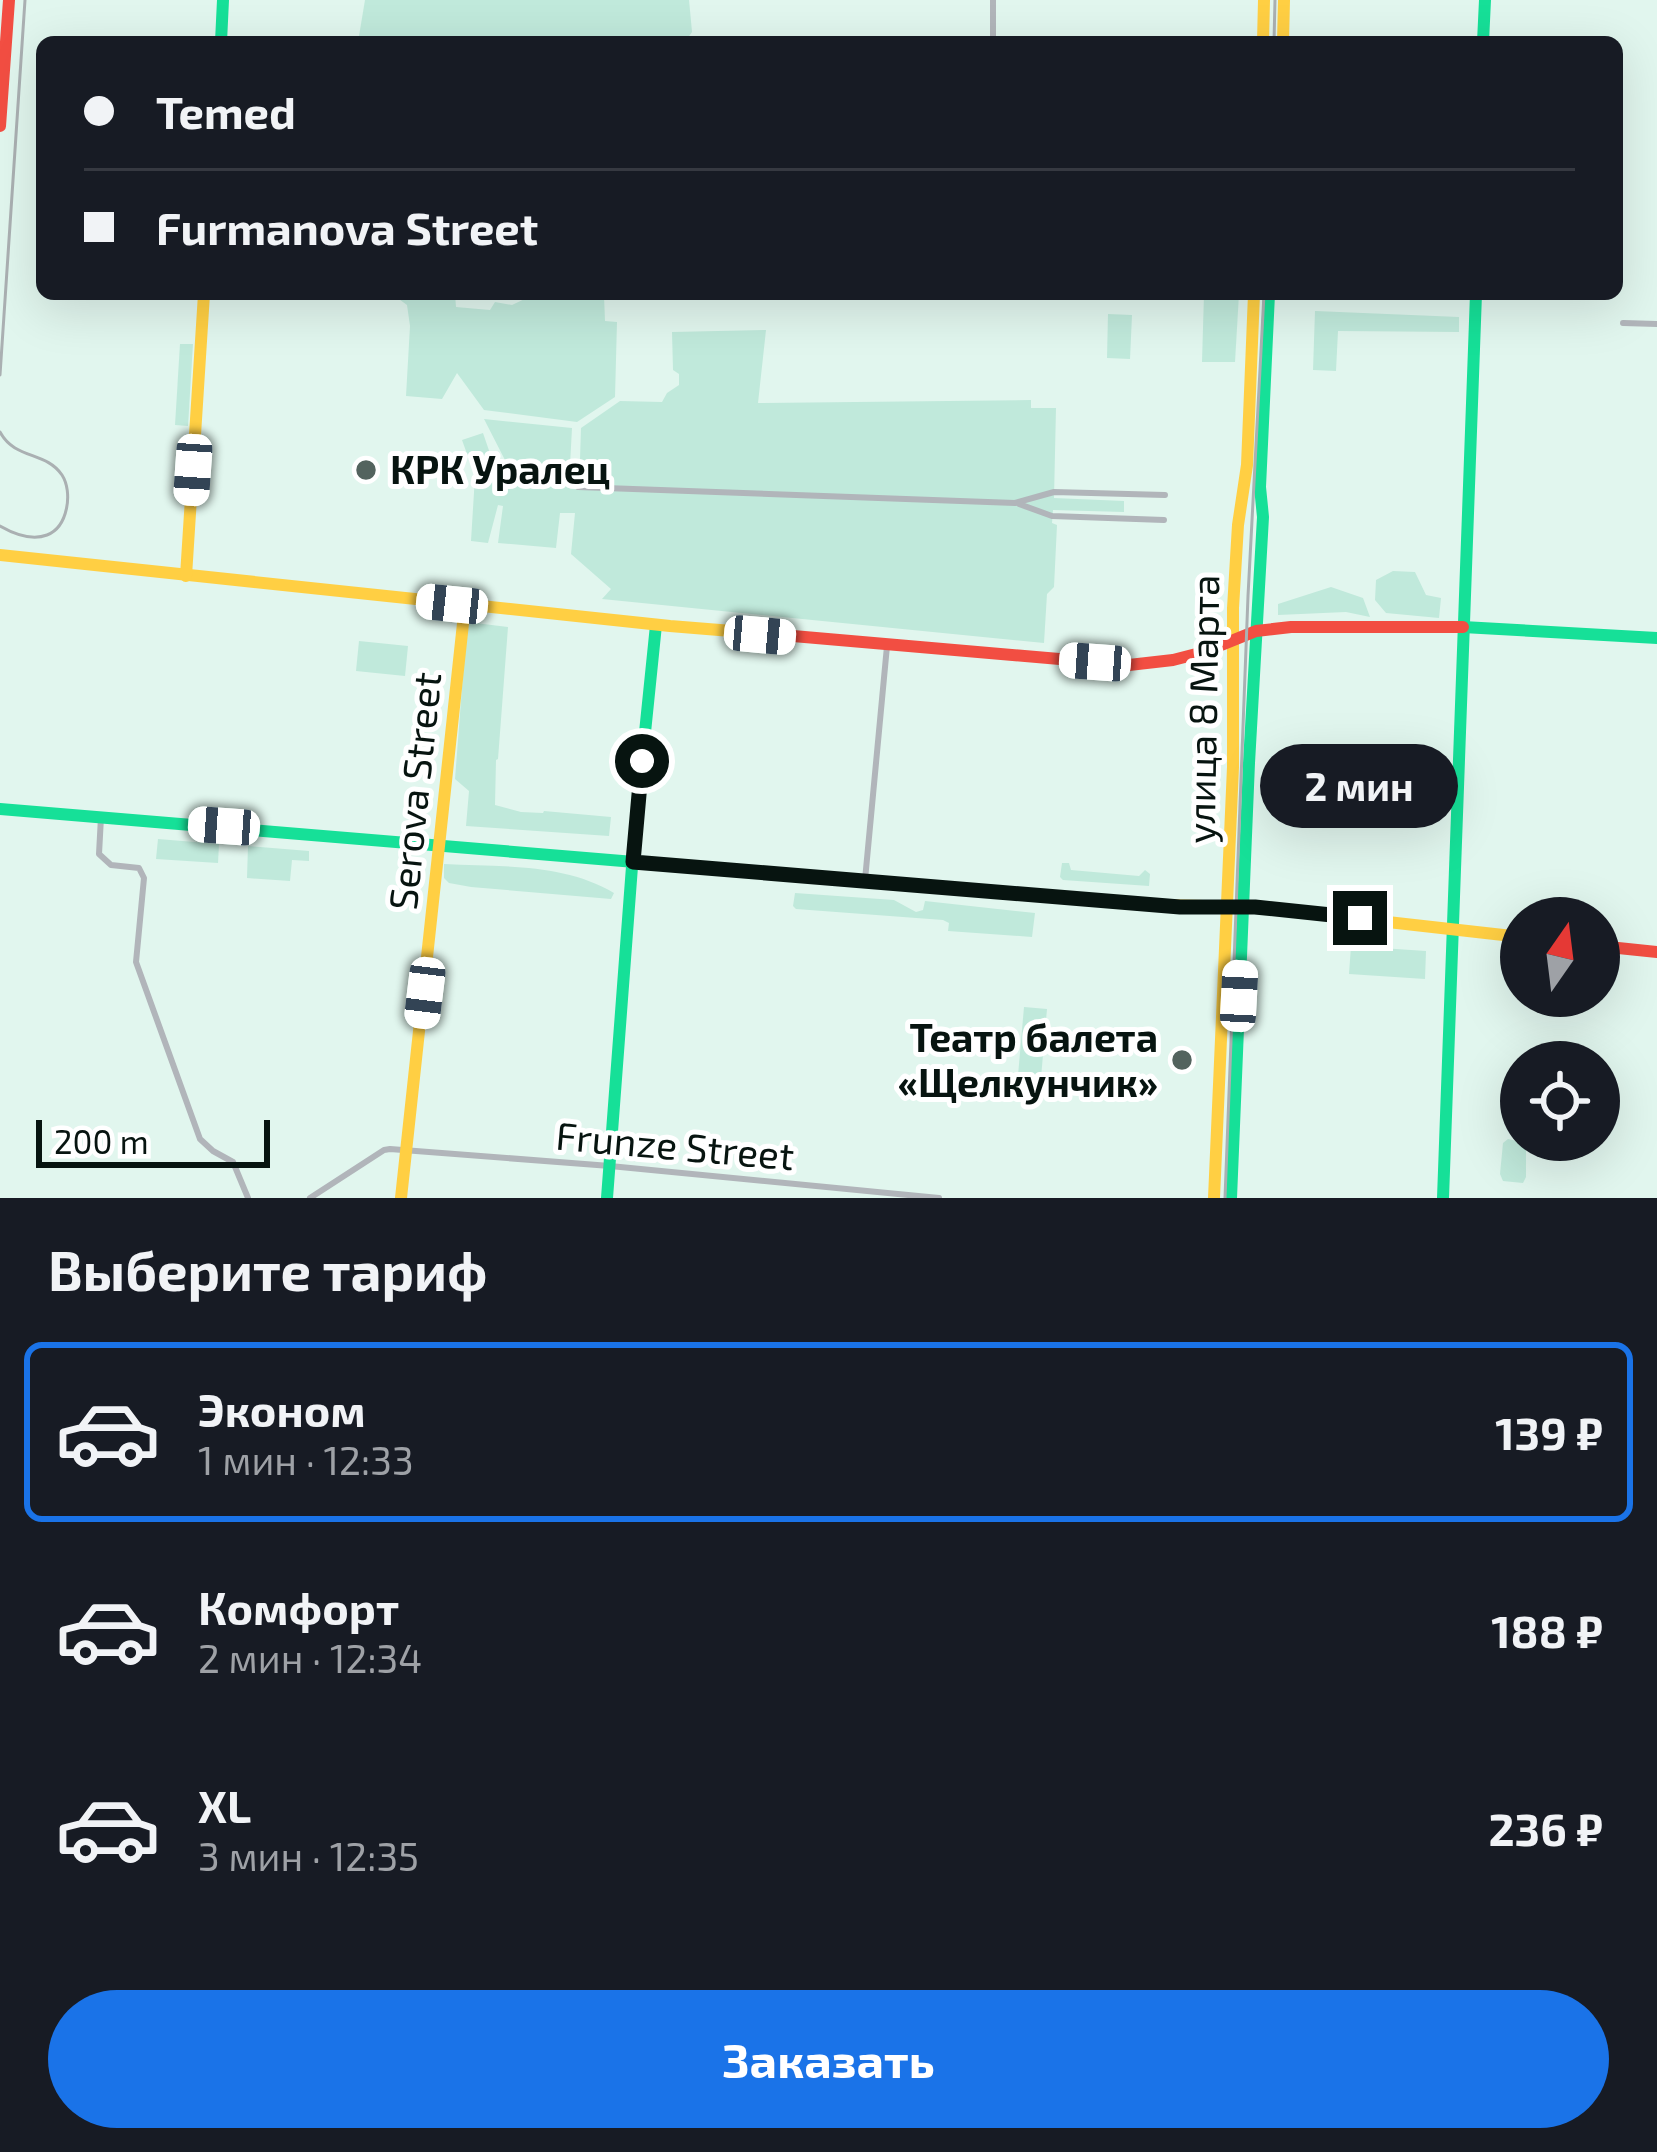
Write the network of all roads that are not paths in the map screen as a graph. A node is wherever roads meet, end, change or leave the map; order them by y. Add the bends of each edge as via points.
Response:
1 (9, 0) edge
2 (223, 0) edge
3 (993, 0) edge
4 (1264, 0) edge
5 (1284, 0) edge
6 (1485, 0) edge
7 (220, 36) edge
8 (993, 36) edge
9 (1263, 36) edge
10 (1283, 36) edge
11 (1484, 36) edge
12 (0, 125) edge
13 (205, 300) edge
14 (1254, 300) edge
15 (1269, 300) edge
16 (1476, 300) edge
17 (1623, 323) dead end
18 (1657, 325) edge
19 (578, 487) dead end
20 (1165, 495) dead end
21 (1016, 503) junction
22 (1164, 520) dead end
23 (0, 555) edge
24 (186, 576) junction
25 (465, 605) junction
26 (656, 625) junction
27 (1463, 627) junction
28 (1256, 631) junction
29 (1234, 638) junction
30 (1657, 638) edge
31 (887, 646) junction
32 (0, 809) edge
33 (101, 817) junction
34 (440, 845) junction
35 (633, 862) junction
36 (865, 880) junction
37 (1228, 908) junction
38 (1244, 908) junction
39 (1453, 929) junction
40 (1500, 935) edge
41 (1620, 948) edge
42 (1657, 952) edge
43 (406, 1150) junction
44 (610, 1166) junction
45 (845, 1193) edge
46 (248, 1198) edge
47 (310, 1198) edge
48 (401, 1198) edge
49 (607, 1198) edge
50 (939, 1198) edge
51 (1214, 1198) edge
52 (1231, 1198) edge
53 (1443, 1198) edge

1 - 12 street
2 - 7 street
3 - 8 street
4 - 9 street
5 - 10 street
6 - 11 street
13 - 24 street
14 - 29 street, улица 8 Марта
15 - 28 street, улица 8 Марта
16 - 27 street
17 - 18 street
19 - 21 street
20 - 21 street via 1054,492
21 - 22 street via 1052,516
23 - 24 street
24 - 25 street
25 - 26 street
25 - 34 street, Serova Street
26 - 31 street
26 - 35 street
27 - 28 street
27 - 30 street
27 - 39 street
28 - 29 street
28 - 38 street, улица 8 Марта
29 - 31 street via 1129,665
29 - 37 street, улица 8 Марта
31 - 36 street
32 - 33 street
33 - 34 street
33 - 46 street via 99,854 111,865 139,868 144,878 136,962 200,1139 233,1162
34 - 35 street
34 - 43 street, Serova Street
35 - 36 street
35 - 44 street
36 - 37 street
37 - 38 street
37 - 51 street, улица 8 Марта
38 - 39 street
38 - 52 street, улица 8 Марта
39 - 40 street
39 - 53 street
41 - 42 street
43 - 44 street, Frunze Street
43 - 47 street via 384,1150
43 - 48 street, Serova Street
44 - 45 street, Frunze Street
44 - 49 street
45 - 50 street, Frunze Street

